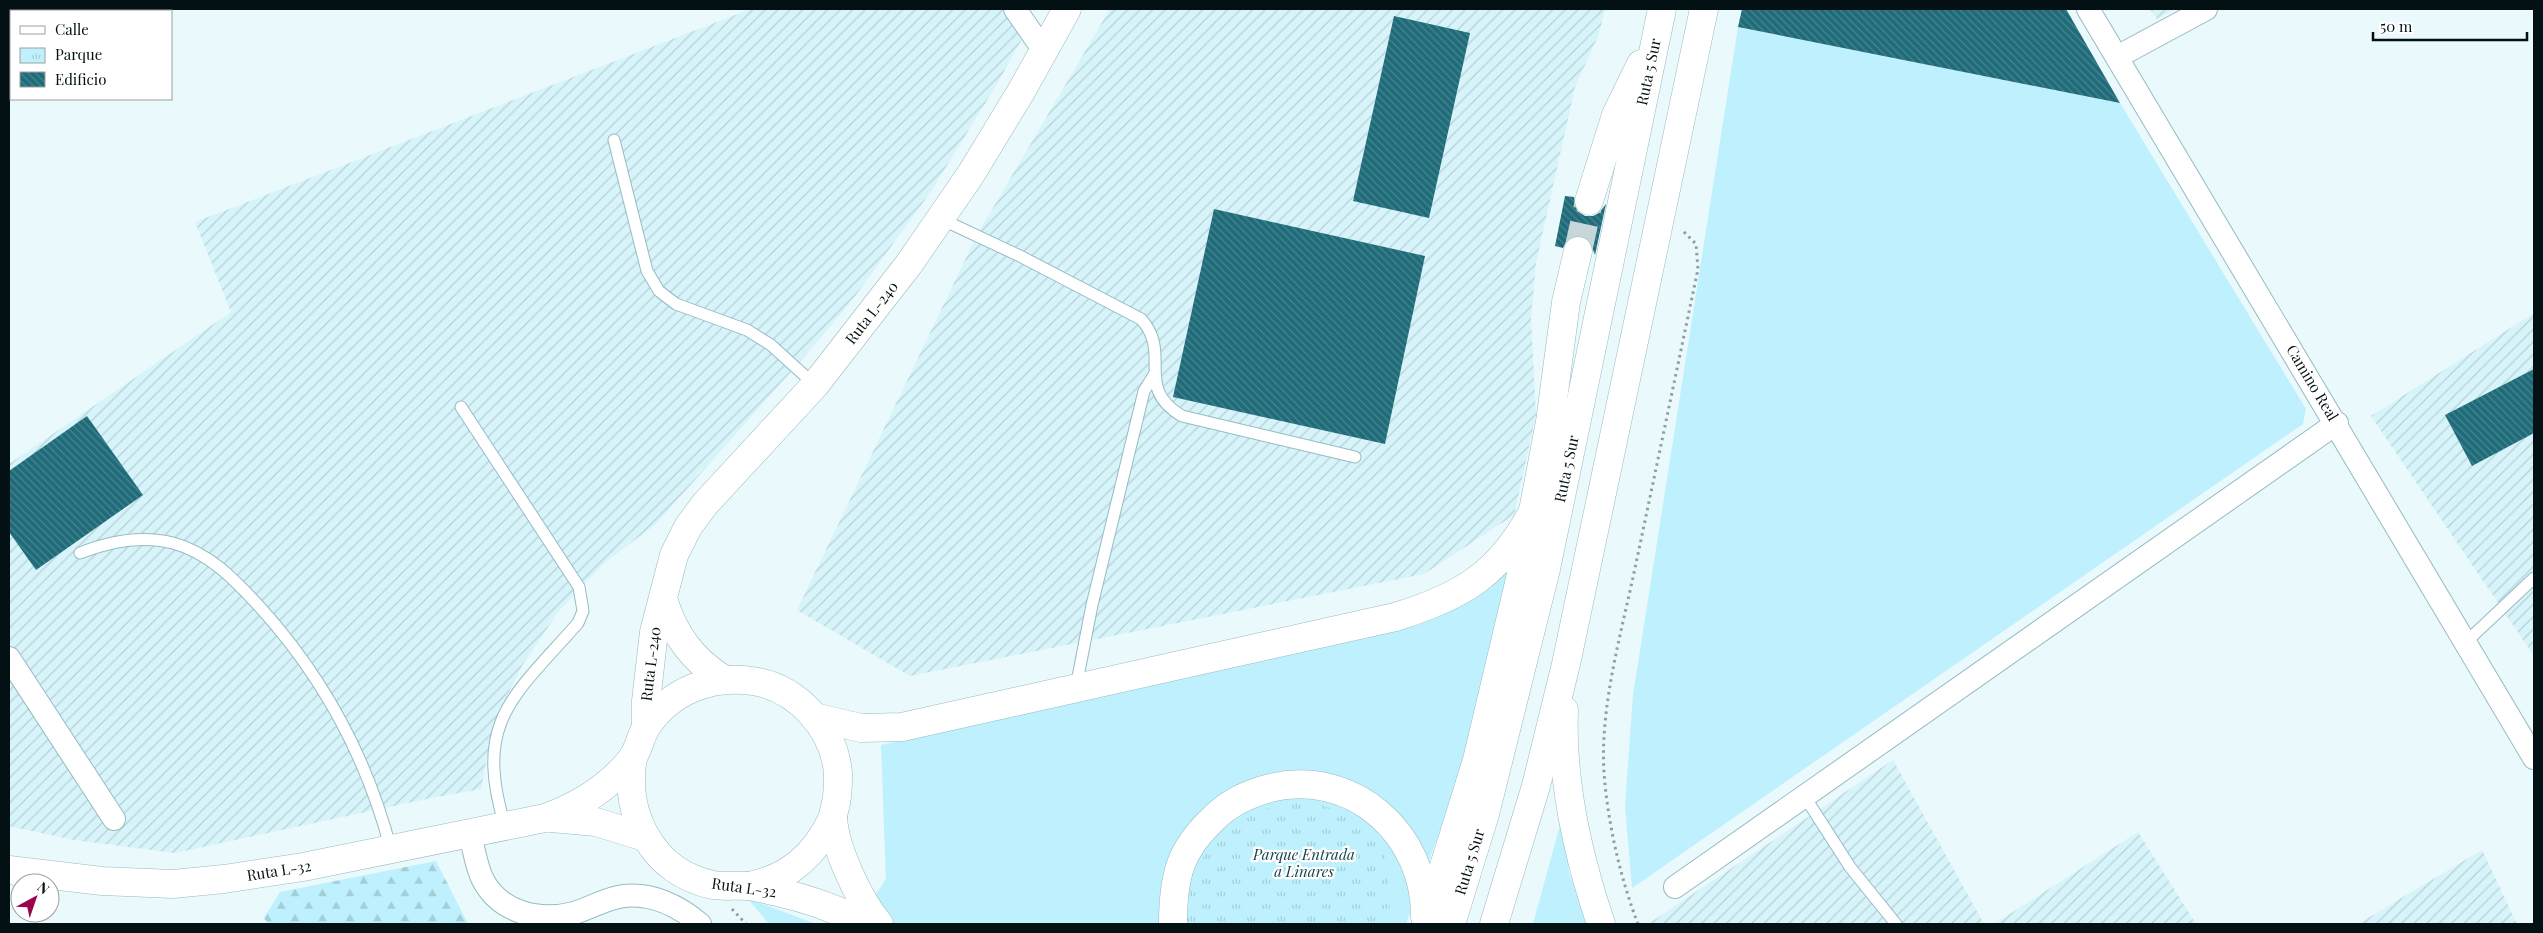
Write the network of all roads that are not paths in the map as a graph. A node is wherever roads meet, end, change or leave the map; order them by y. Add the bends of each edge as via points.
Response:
1 (1015, 9) edge
2 (1067, 9) edge
3 (1662, 9) edge
4 (1704, 9) edge
5 (2088, 9) edge
6 (2206, 9) edge
7 (1656, 37) junction
8 (1044, 51) junction
9 (2117, 57) junction
10 (614, 140) dead end
11 (1589, 201) tunnel mouth
12 (941, 219) junction
13 (1578, 251) tunnel mouth
14 (1154, 375) junction
15 (815, 385) junction
16 (461, 407) dead end
17 (2337, 424) junction
18 (1354, 457) dead end
19 (1533, 511) junction
20 (80, 553) dead end
21 (2534, 578) edge
22 (664, 602) junction
23 (2465, 643) junction
24 (9, 658) edge
25 (1566, 664) junction
26 (723, 679) junction
27 (1076, 688) junction
28 (814, 717) junction
29 (646, 727) junction
30 (633, 757) junction
31 (2534, 758) edge
32 (1806, 797) junction
33 (833, 817) junction
34 (545, 818) junction
35 (114, 819) dead end
36 (505, 828) junction
37 (470, 834) junction
38 (646, 837) junction
39 (391, 850) junction
40 (9, 870) edge
41 (747, 886) junction
42 (1675, 887) dead end
43 (700, 924) edge
44 (867, 924) edge
45 (879, 924) edge
46 (1173, 924) edge
47 (1425, 924) edge
48 (1451, 924) edge
49 (1494, 924) edge
50 (1601, 924) edge
51 (1896, 924) edge

1 - 8 street
2 - 8 main road, Ruta L-240
3 - 7 main road, Ruta 5 Sur
4 - 25 main road
5 - 9 street, Camino Real
6 - 9 street
7 - 11 main road via 1616,115
7 - 48 main road, Ruta 5 Sur via 1533,625 1485,814
8 - 12 main road, Ruta L-240
9 - 17 street, Camino Real
10 - 15 lane via 647,271 659,291 676,304 747,330 771,345
12 - 14 lane via 1141,319 1148,326 1156,345
12 - 15 main road, Ruta L-240
13 - 19 main road via 1566,302 1550,422
14 - 18 lane via 1159,396 1182,416
14 - 27 lane via 1142,400 1092,605
15 - 22 main road, Ruta L-240 via 696,515 674,555
16 - 36 lane via 580,587 583,611 578,624 514,696 501,720 492,769
17 - 23 street, Camino Real
17 - 32 street
19 - 27 main road via 1499,562 1468,587 1442,601 1394,617
19 - 47 main road via 1520,580 1476,760
20 - 39 lane via 117,541 155,540 181,546 206,557 234,579 289,641 330,700 371,784
21 - 23 lane
22 - 26 main road, Ruta L-240 via 675,632 684,645 708,670
22 - 29 main road, Ruta L-240 via 650,652
23 - 31 street, Camino Real
24 - 35 street
25 - 49 main road via 1528,816
25 - 50 main road via 1564,718 1570,800 1580,854
26 - 28 main road, Ruta L-32 via 757,681 773,686
26 - 29 main road, Ruta L-32 via 700,684 679,694
27 - 28 main road via 888,729 862,728
28 - 33 main road, Ruta L-32 via 830,743 838,772
29 - 30 main road, Ruta L-32
30 - 34 main road, Ruta L-32 via 595,794
30 - 38 main road via 631,798
32 - 42 street
32 - 51 lane via 1850,867
33 - 41 main road via 817,846 806,858 779,877
33 - 45 main road, Ruta L-32 via 847,869
34 - 36 main road, Ruta L-32
34 - 38 main road, Ruta L-32 via 596,822
36 - 37 main road, Ruta L-32
37 - 39 main road, Ruta L-32
37 - 43 street via 479,871 488,887 502,902 520,912 554,917 615,898 635,896 669,904
38 - 41 main road, Ruta L-32 via 668,863 697,880 713,885
39 - 40 main road, Ruta L-32 via 303,867 173,884 55,877
41 - 44 main road, Ruta L-32 via 818,904
46 - 47 main road via 1179,872 1186,852 1199,833 1222,809 1240,798 1293,785 1331,789 1356,798 1395,828 1418,873

